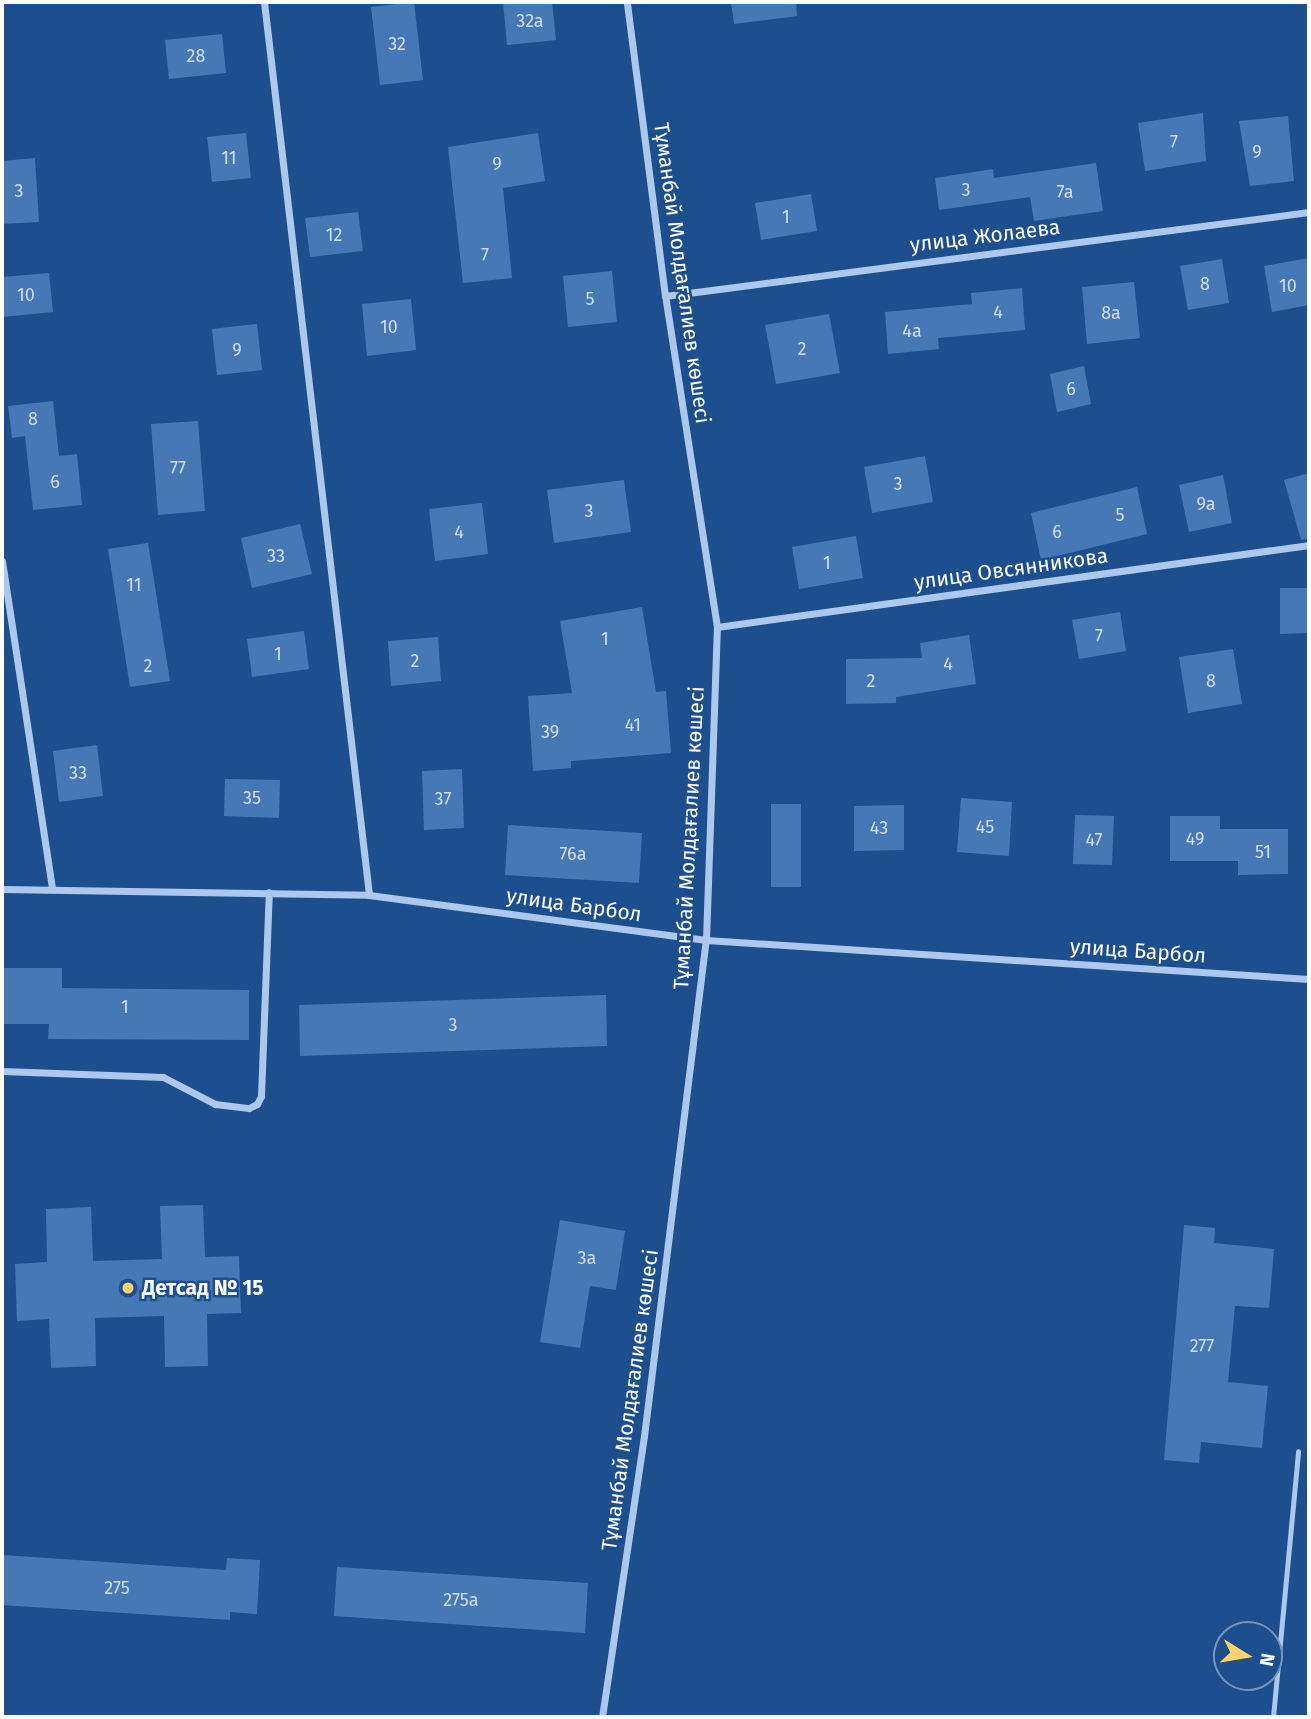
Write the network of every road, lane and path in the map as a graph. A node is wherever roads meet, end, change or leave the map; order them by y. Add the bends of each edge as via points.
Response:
1 (264, 2) edge
2 (627, 2) edge
3 (1309, 212) edge
4 (664, 296) junction
5 (1309, 545) edge
6 (2, 561) edge
7 (717, 628) junction
8 (52, 887) junction
9 (2, 889) edge
10 (269, 892) junction
11 (369, 895) junction
12 (706, 940) junction
13 (1309, 979) edge
14 (2, 1071) edge
15 (1298, 1451) dead end
16 (602, 1717) edge
17 (1273, 1717) edge

1 - 11 street
2 - 4 street, Тұманбай Молдағалиев көшесі
3 - 4 street, улица Жолаева
4 - 7 street, Тұманбай Молдағалиев көшесі
5 - 7 street, улица Овсянникова
6 - 8 street
7 - 12 street, Тұманбай Молдағалиев көшесі
8 - 9 street, улица Барбол
8 - 10 street, улица Барбол
10 - 11 street, улица Барбол
10 - 14 street via 261,1096 257,1104 249,1108 215,1104 163,1077
11 - 12 street, улица Барбол
12 - 13 street, улица Барбол
12 - 16 street, Тұманбай Молдағалиев көшесі via 644,1436
15 - 17 lane

